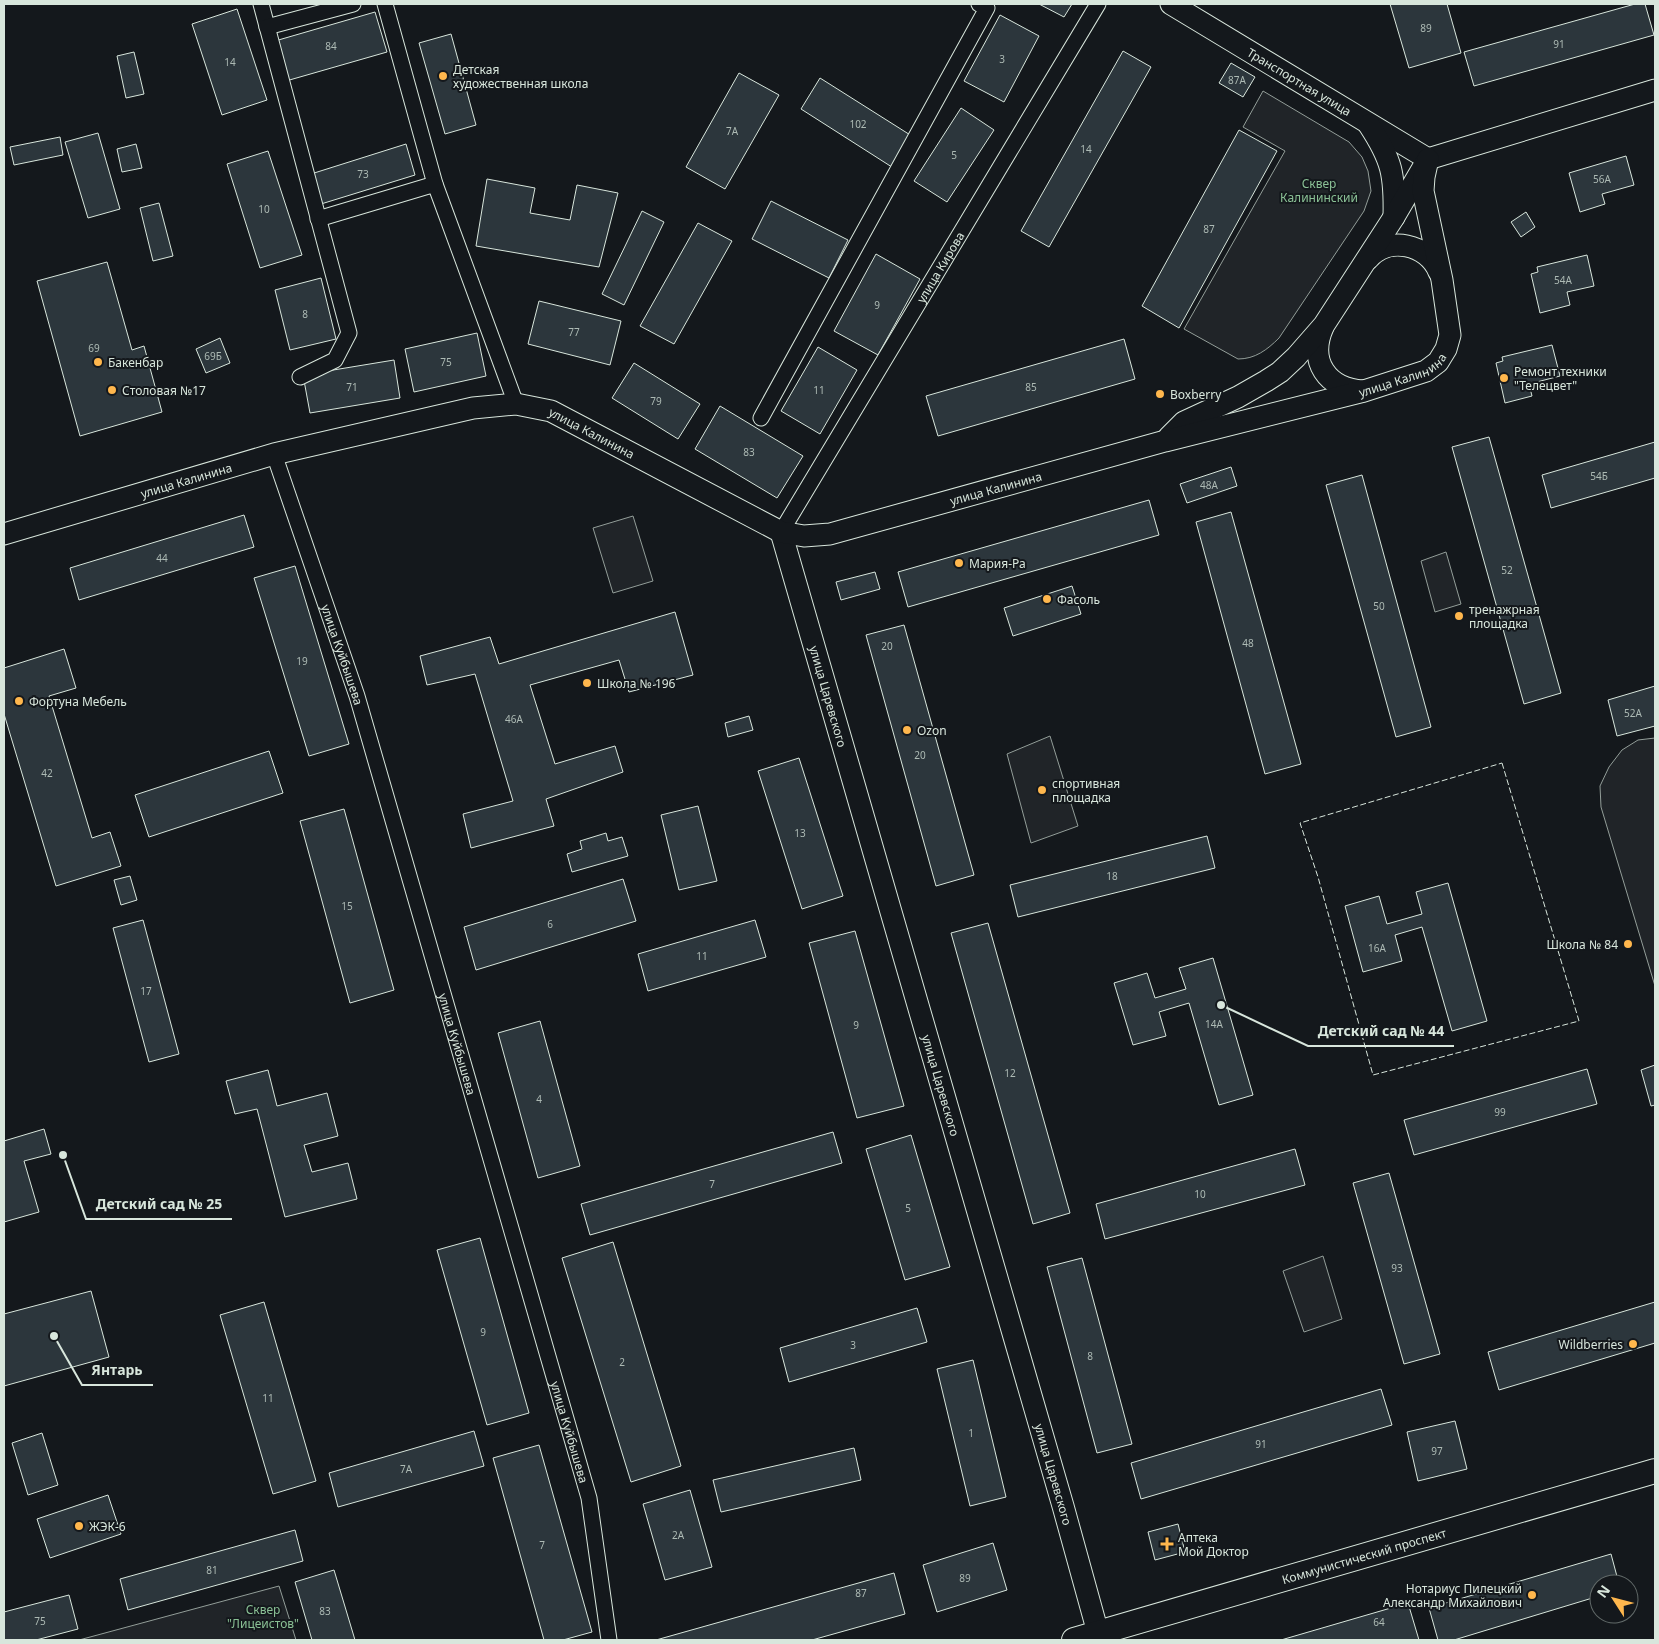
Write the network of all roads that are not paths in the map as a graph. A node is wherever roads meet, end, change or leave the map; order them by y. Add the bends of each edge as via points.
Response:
1 (261, 4) edge
2 (354, 4) edge
3 (384, 4) edge
4 (979, 4) edge
5 (1098, 4) edge
6 (1171, 4) edge
7 (267, 27) junction
8 (1655, 90) edge
9 (1367, 122) junction
10 (1428, 159) junction
11 (435, 184) junction
12 (1394, 217) junction
13 (318, 219) junction
14 (1362, 265) junction
15 (1442, 280) junction
16 (1324, 325) junction
17 (300, 376) dead end
18 (1364, 391) junction
19 (516, 404) junction
20 (761, 418) dead end
21 (1165, 441) junction
22 (274, 454) junction
23 (781, 532) junction
24 (4, 534) edge
25 (1655, 1471) edge
26 (1099, 1637) edge
27 (609, 1640) edge
28 (1074, 1640) edge

1 - 7 street
2 - 7 street
3 - 11 street
4 - 20 street via 987,8
5 - 23 street, улица Кирова
6 - 9 main road, Транспортная улица
7 - 13 street
8 - 10 main road
9 - 10 main road, Транспортная улица
9 - 12 main road via 1388,157
10 - 12 main road, улица Калинина
10 - 15 main road, улица Калинина via 1423,191
11 - 13 street
11 - 19 street
12 - 14 main road, улица Калинина
13 - 17 street via 349,333 335,360
14 - 15 main road via 1384,248 1413,247 1427,254
14 - 16 main road, улица Калинина
15 - 18 main road, улица Калинина via 1450,335 1438,362 1426,371
16 - 18 main road via 1318,337 1317,351 1327,376 1344,388
16 - 21 main road, улица Калинина via 1280,372 1238,397 1184,422
18 - 21 main road, улица Калинина
19 - 22 main road, улица Калинина via 473,408
19 - 23 main road, улица Калинина via 551,411
21 - 23 main road, улица Калинина via 830,534 804,536
22 - 24 main road, улица Калинина
22 - 27 street, улица Куйбышева via 357,696 589,1498
23 - 26 main road, улица Царевского via 1064,1506
25 - 26 main road, Коммунистический проспект
26 - 28 main road, Коммунистический проспект

